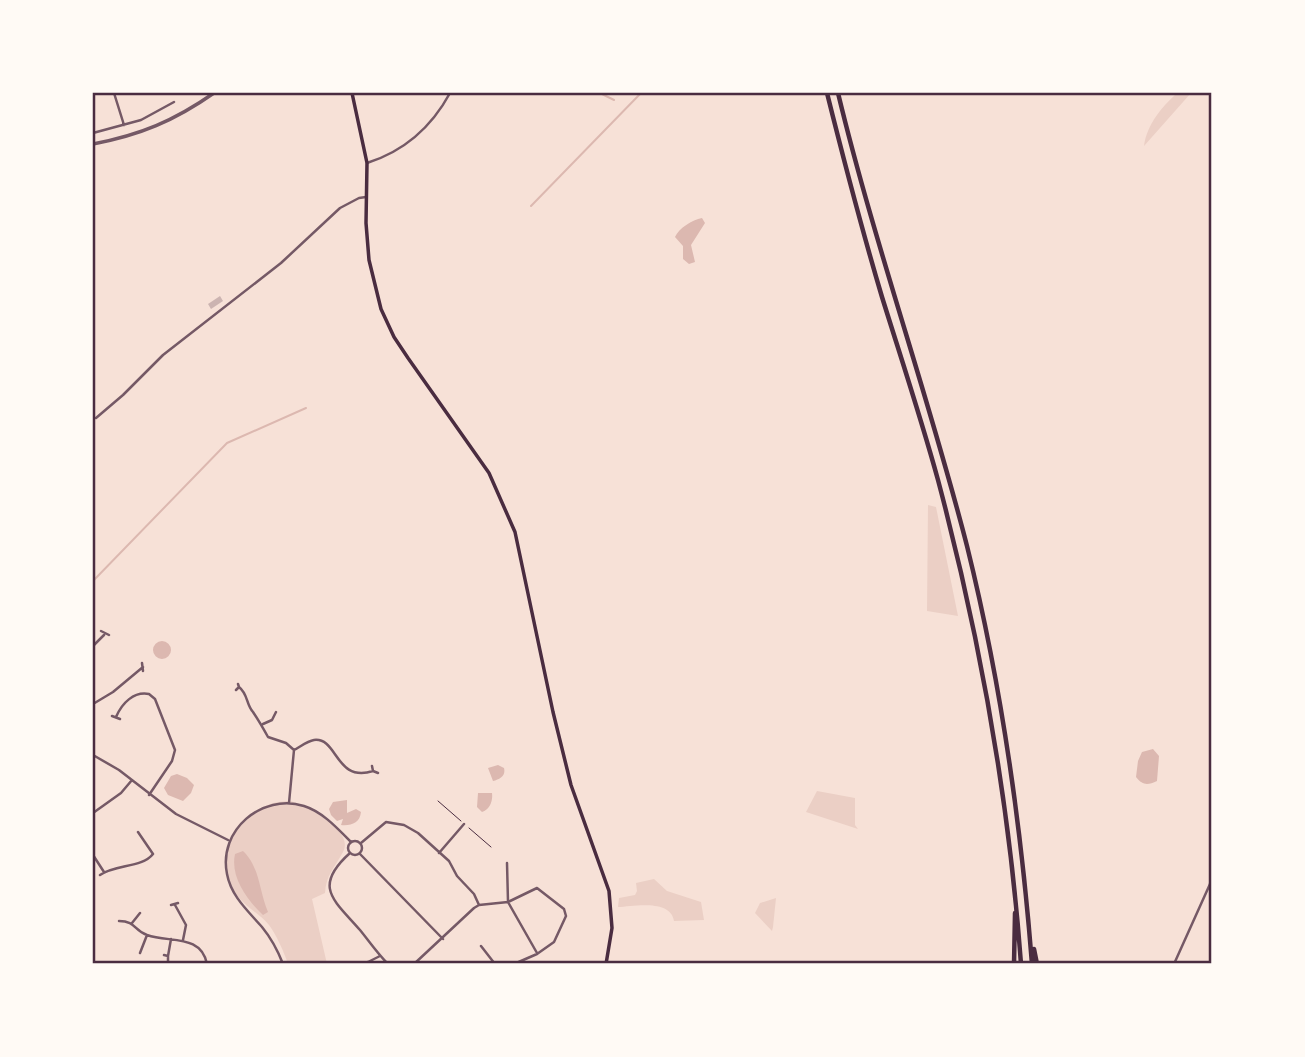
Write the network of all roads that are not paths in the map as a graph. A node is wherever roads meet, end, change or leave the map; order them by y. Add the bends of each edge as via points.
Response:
1 (114, 93) edge
2 (214, 93) edge
3 (352, 93) edge
4 (450, 93) edge
5 (827, 93) edge
6 (838, 93) edge
7 (174, 102) dead end
8 (124, 125) junction
9 (93, 133) edge
10 (93, 145) edge
11 (367, 163) junction
12 (366, 197) junction
13 (96, 418) dead end
14 (105, 634) dead end
15 (93, 646) edge
16 (143, 667) dead end
17 (238, 687) dead end
18 (93, 704) edge
19 (276, 712) dead end
20 (116, 717) dead end
21 (263, 724) junction
22 (294, 750) junction
23 (93, 755) edge
24 (372, 766) dead end
25 (373, 771) junction
26 (378, 773) dead end
27 (132, 780) junction
28 (149, 795) junction
29 (289, 803) junction
30 (93, 813) edge
31 (464, 824) dead end
32 (138, 831) dead end
33 (229, 841) junction
34 (351, 842) junction
35 (361, 843) junction
36 (350, 853) junction
37 (360, 853) junction
38 (439, 853) junction
39 (153, 854) junction
40 (93, 855) edge
41 (161, 855) dead end
42 (507, 863) dead end
43 (509, 868) junction
44 (517, 869) dead end
45 (1212, 872) edge
46 (1016, 897) junction
47 (508, 902) junction
48 (175, 904) dead end
49 (479, 905) junction
50 (139, 913) dead end
51 (119, 921) dead end
52 (132, 923) junction
53 (147, 935) junction
54 (172, 939) junction
55 (443, 939) junction
56 (183, 940) junction
57 (481, 946) dead end
58 (140, 953) dead end
59 (537, 954) junction
60 (380, 956) junction
61 (167, 957) dead end
62 (207, 964) edge
63 (223, 964) edge
64 (283, 964) edge
65 (359, 964) edge
66 (388, 964) edge
67 (414, 964) edge
68 (495, 964) edge
69 (514, 964) edge
70 (606, 964) edge
71 (1014, 964) edge
72 (1021, 964) edge
73 (1035, 964) edge
74 (1174, 964) edge

1 - 8 street
2 - 10 street via 153,128
3 - 11 main road
4 - 11 street via 418,136
5 - 46 highway via 859,219 957,552 989,709
6 - 73 highway via 979,597 1005,730
7 - 8 street
8 - 9 street
11 - 12 main road
12 - 13 street via 340,208 281,263 163,355
12 - 70 main road via 369,260 386,321 489,474 515,532 571,785 609,891 612,928
14 - 15 street
16 - 18 street
17 - 21 street
19 - 21 street
20 - 28 street via 139,693 155,699 175,750
21 - 22 street via 268,737
22 - 25 street via 320,740 347,768
22 - 29 street
23 - 27 street
24 - 25 street
25 - 26 street
27 - 28 street
27 - 30 street
28 - 33 street
29 - 33 street via 255,811
29 - 34 street via 315,811
31 - 38 street
32 - 39 street
33 - 64 street via 226,866 230,886 270,938
34 - 35 street
34 - 36 street
35 - 37 street
35 - 38 street via 386,822 418,833
36 - 37 street
36 - 60 street via 332,872 331,895
37 - 55 street
38 - 49 street
39 - 40 street via 102,873
39 - 41 street
42 - 43 street
43 - 44 street
43 - 47 street
45 - 74 street
46 - 71 highway
46 - 72 highway
47 - 49 street
47 - 59 street
47 - 59 street via 537,888 564,909 566,916 554,942
48 - 56 street via 186,925
49 - 55 street
50 - 52 street
51 - 52 street
52 - 53 street
53 - 54 street
53 - 58 street
54 - 56 street
54 - 61 street
55 - 67 street
56 - 62 street via 201,950
57 - 68 street
59 - 69 street
60 - 65 street
60 - 66 street
62 - 63 street

